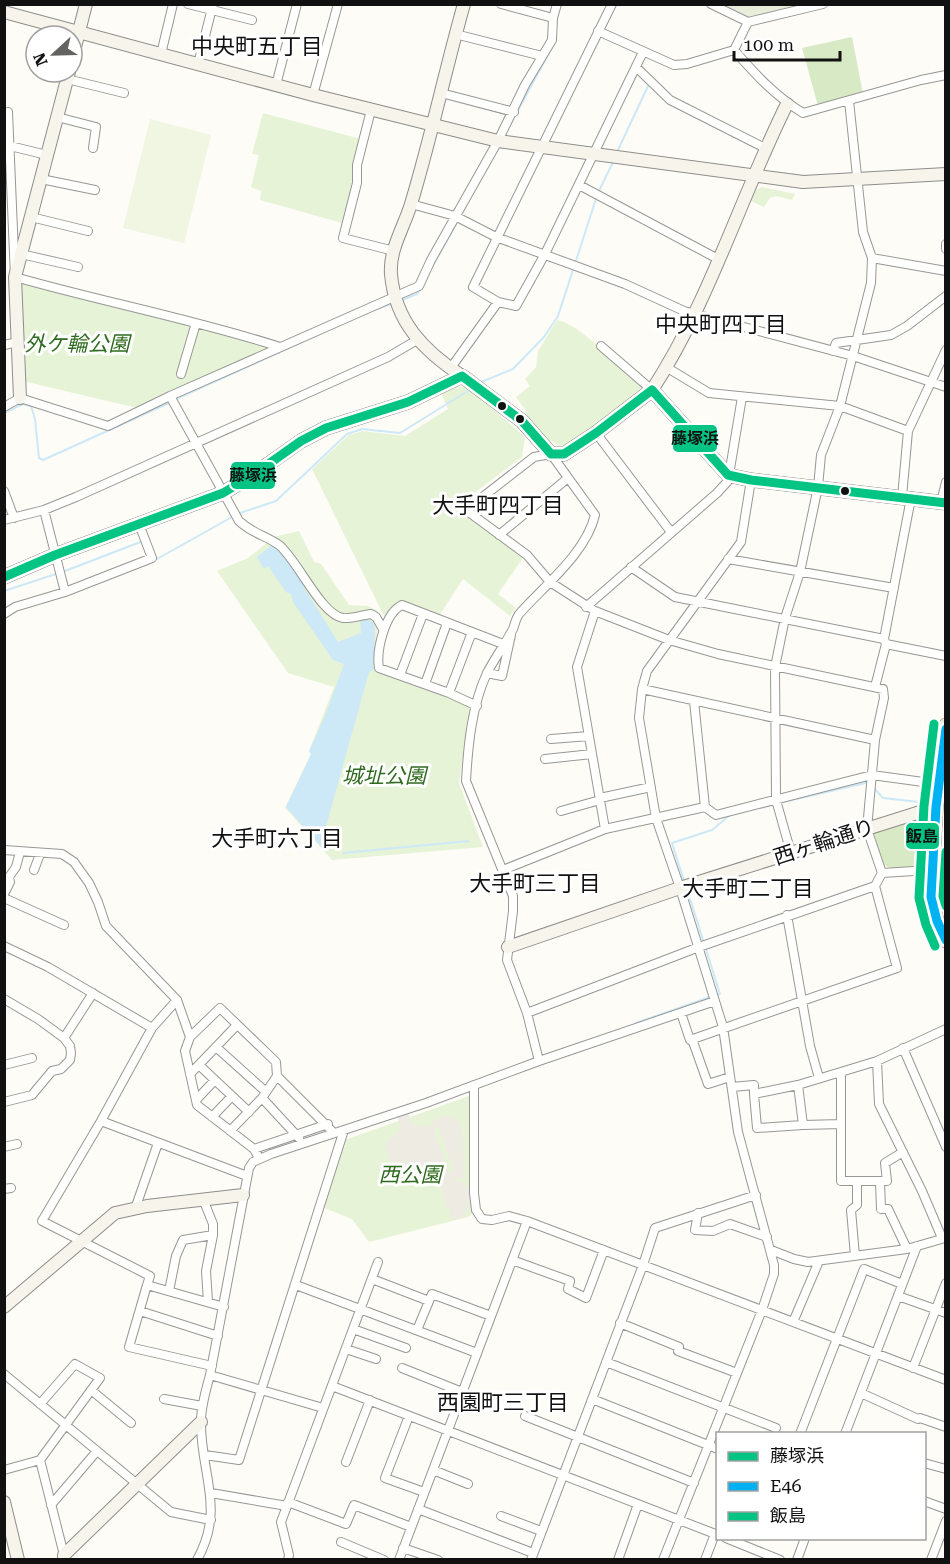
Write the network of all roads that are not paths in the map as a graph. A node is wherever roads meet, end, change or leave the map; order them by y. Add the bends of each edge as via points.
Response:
1 (86, 4) edge
2 (173, 4) edge
3 (188, 4) edge
4 (297, 4) edge
5 (338, 4) edge
6 (464, 4) edge
7 (501, 4) edge
8 (557, 4) edge
9 (612, 4) edge
10 (711, 4) edge
11 (823, 4) edge
12 (213, 8) edge
13 (4, 12) edge
14 (552, 18) junction
15 (252, 20) dead end
16 (748, 22) junction
17 (49, 24) edge
18 (81, 24) edge
19 (598, 31) junction
20 (84, 33) edge
21 (455, 34) junction
22 (734, 50) junction
23 (644, 52) junction
24 (161, 54) junction
25 (542, 56) junction
26 (198, 64) junction
27 (636, 68) junction
28 (945, 75) edge
29 (84, 81) edge
30 (66, 84) edge
31 (276, 85) junction
32 (124, 93) dead end
33 (441, 93) junction
34 (313, 95) junction
35 (849, 101) junction
36 (788, 104) junction
37 (370, 110) junction
38 (514, 112) junction
39 (4, 113) edge
40 (57, 117) junction
41 (432, 125) junction
42 (498, 141) junction
43 (8, 142) edge
44 (93, 148) dead end
45 (542, 148) junction
46 (765, 148) junction
47 (594, 153) junction
48 (47, 155) junction
49 (945, 174) edge
50 (754, 176) junction
51 (8, 179) edge
52 (41, 179) junction
53 (857, 180) junction
54 (579, 185) junction
55 (95, 190) dead end
56 (411, 204) junction
57 (455, 216) junction
58 (31, 217) junction
59 (9, 221) edge
60 (88, 231) dead end
61 (496, 237) junction
62 (945, 244) edge
63 (945, 249) edge
64 (394, 251) junction
65 (546, 254) junction
66 (18, 258) junction
67 (872, 258) junction
68 (718, 259) junction
69 (908, 260) dead end
70 (4, 265) edge
71 (78, 267) dead end
72 (945, 272) edge
73 (906, 274) dead end
74 (15, 277) junction
75 (395, 296) junction
76 (945, 296) edge
77 (498, 302) junction
78 (10, 304) edge
79 (696, 314) junction
80 (196, 323) junction
81 (417, 340) junction
82 (857, 341) junction
83 (18, 342) junction
84 (4, 345) edge
85 (601, 346) dead end
86 (280, 347) junction
87 (945, 350) edge
88 (833, 351) junction
89 (853, 356) junction
90 (666, 367) junction
91 (456, 372) junction
92 (181, 374) dead end
93 (931, 383) junction
94 (945, 387) edge
95 (652, 390) junction
96 (170, 396) junction
97 (742, 397) junction
98 (21, 398) junction
99 (840, 406) junction
100 (4, 407) edge
101 (908, 431) junction
102 (596, 434) junction
103 (196, 444) junction
104 (551, 454) junction
105 (728, 475) junction
106 (568, 478) junction
107 (751, 480) junction
108 (945, 482) edge
109 (818, 487) junction
110 (4, 491) edge
111 (223, 493) junction
112 (906, 498) junction
113 (944, 502) edge
114 (44, 510) junction
115 (9, 519) edge
116 (139, 524) junction
117 (671, 532) junction
118 (499, 534) junction
119 (55, 555) junction
120 (728, 559) junction
121 (631, 567) junction
122 (800, 572) junction
123 (4, 577) edge
124 (550, 582) junction
125 (894, 588) junction
126 (65, 592) junction
127 (698, 601) junction
128 (591, 609) junction
129 (4, 614) edge
130 (423, 614) junction
131 (786, 618) junction
132 (447, 623) junction
133 (383, 629) junction
134 (513, 629) junction
135 (472, 632) junction
136 (669, 640) junction
137 (885, 641) junction
138 (503, 644) junction
139 (945, 656) edge
140 (776, 667) junction
141 (487, 673) junction
142 (400, 675) junction
143 (425, 684) junction
144 (875, 687) junction
145 (642, 689) junction
146 (449, 693) junction
147 (694, 701) junction
148 (477, 706) junction
149 (775, 719) junction
150 (945, 725) edge
151 (589, 736) junction
152 (551, 739) dead end
153 (875, 740) junction
154 (592, 754) junction
155 (545, 759) dead end
156 (872, 776) junction
157 (651, 787) junction
158 (941, 787) edge
159 (600, 799) junction
160 (776, 800) junction
161 (705, 807) junction
162 (936, 807) junction
163 (561, 811) dead end
164 (656, 818) junction
165 (605, 829) junction
166 (867, 829) junction
167 (4, 850) edge
168 (20, 852) junction
169 (791, 853) junction
170 (40, 854) junction
171 (939, 868) edge
172 (34, 870) dead end
173 (503, 870) junction
174 (882, 873) junction
175 (875, 886) junction
176 (680, 888) junction
177 (4, 896) edge
178 (787, 915) junction
179 (63, 925) dead end
180 (945, 941) edge
181 (4, 946) edge
182 (508, 947) junction
183 (699, 947) junction
184 (93, 993) junction
185 (4, 999) edge
186 (177, 1000) junction
187 (801, 1000) junction
188 (715, 1001) junction
189 (527, 1013) junction
190 (681, 1013) junction
191 (237, 1024) junction
192 (723, 1027) junction
193 (152, 1028) junction
194 (945, 1029) edge
195 (190, 1037) junction
196 (64, 1038) junction
197 (692, 1039) junction
198 (216, 1047) junction
199 (903, 1048) junction
200 (32, 1058) dead end
201 (539, 1061) junction
202 (877, 1061) junction
203 (4, 1065) edge
204 (199, 1065) junction
205 (841, 1072) junction
206 (190, 1074) junction
207 (277, 1076) junction
208 (730, 1077) junction
209 (819, 1078) junction
210 (215, 1080) junction
211 (474, 1085) junction
212 (798, 1086) junction
213 (732, 1087) junction
214 (754, 1094) junction
215 (264, 1095) junction
216 (232, 1096) junction
217 (196, 1100) junction
218 (4, 1102) edge
219 (249, 1112) junction
220 (212, 1117) junction
221 (100, 1121) junction
222 (841, 1124) junction
223 (328, 1125) junction
224 (803, 1125) junction
225 (344, 1130) junction
226 (230, 1131) junction
227 (334, 1133) junction
228 (298, 1135) junction
229 (158, 1143) junction
230 (17, 1144) dead end
231 (301, 1144) junction
232 (4, 1147) edge
233 (945, 1147) edge
234 (254, 1149) junction
235 (903, 1152) junction
236 (260, 1158) junction
237 (247, 1176) junction
238 (858, 1181) junction
239 (880, 1181) junction
240 (243, 1195) junction
241 (756, 1195) junction
242 (203, 1199) junction
243 (135, 1209) junction
244 (698, 1214) junction
245 (527, 1221) junction
246 (213, 1235) junction
247 (767, 1237) junction
248 (944, 1238) edge
249 (83, 1241) junction
250 (917, 1246) junction
251 (907, 1249) junction
252 (604, 1250) junction
253 (771, 1250) junction
254 (855, 1256) junction
255 (512, 1260) junction
256 (819, 1261) junction
257 (378, 1263) dead end
258 (642, 1265) junction
259 (372, 1279) junction
260 (945, 1283) edge
261 (902, 1284) junction
262 (147, 1285) junction
263 (296, 1285) junction
264 (169, 1291) junction
265 (898, 1296) junction
266 (429, 1301) junction
267 (208, 1302) junction
268 (4, 1307) edge
269 (224, 1307) junction
270 (361, 1309) junction
271 (762, 1310) junction
272 (935, 1310) junction
273 (140, 1311) junction
274 (945, 1313) edge
275 (491, 1316) junction
276 (793, 1322) junction
277 (620, 1323) junction
278 (353, 1329) junction
279 (417, 1330) junction
280 (218, 1336) junction
281 (836, 1338) junction
282 (406, 1348) dead end
283 (346, 1349) junction
284 (477, 1353) junction
285 (876, 1354) junction
286 (376, 1359) dead end
287 (606, 1362) junction
288 (212, 1366) junction
289 (402, 1368) dead end
290 (913, 1368) junction
291 (736, 1373) junction
292 (4, 1374) edge
293 (210, 1375) junction
294 (945, 1380) edge
295 (332, 1386) junction
296 (91, 1390) junction
297 (262, 1391) junction
298 (462, 1392) junction
299 (861, 1393) junction
300 (164, 1399) dead end
301 (592, 1399) junction
302 (370, 1400) junction
303 (40, 1404) junction
304 (202, 1406) junction
305 (723, 1407) junction
306 (323, 1408) junction
307 (409, 1416) junction
308 (525, 1416) dead end
309 (201, 1422) junction
310 (130, 1423) dead end
311 (65, 1424) junction
312 (945, 1427) edge
313 (776, 1428) dead end
314 (448, 1431) junction
315 (717, 1432) edge
316 (801, 1432) edge
317 (846, 1432) edge
318 (578, 1435) junction
319 (713, 1447) edge
320 (97, 1451) junction
321 (204, 1455) junction
322 (40, 1460) junction
323 (346, 1462) dead end
324 (926, 1464) edge
325 (945, 1469) edge
326 (4, 1470) edge
327 (433, 1470) junction
328 (563, 1475) junction
329 (694, 1483) junction
330 (468, 1484) dead end
331 (138, 1485) junction
332 (424, 1492) junction
333 (211, 1493) junction
334 (4, 1502) edge
335 (926, 1502) edge
336 (287, 1504) junction
337 (638, 1504) junction
338 (51, 1505) junction
339 (418, 1509) junction
340 (945, 1509) edge
341 (501, 1516) dead end
342 (211, 1520) junction
343 (679, 1520) junction
344 (945, 1521) edge
345 (411, 1527) junction
346 (541, 1531) junction
347 (716, 1535) edge
348 (729, 1540) edge
349 (805, 1540) edge
350 (341, 1542) dead end
351 (403, 1548) junction
352 (532, 1556) edge
353 (64, 1557) edge
354 (18, 1560) edge
355 (197, 1560) edge
356 (288, 1560) edge
357 (384, 1560) edge
358 (399, 1560) edge
359 (438, 1560) edge
360 (618, 1560) edge
361 (663, 1560) edge
362 (705, 1560) edge
363 (780, 1560) edge
364 (797, 1560) edge
365 (931, 1560) edge

1 - 18 street
2 - 24 street
3 - 12 street
4 - 31 street
5 - 34 street
6 - 21 street
7 - 14 street
8 - 14 street
9 - 19 street
10 - 16 street
11 - 16 street
12 - 15 street
12 - 26 street
13 - 17 street
14 - 25 street via 552,40
16 - 22 street
19 - 23 street
19 - 45 street
20 - 24 street
21 - 25 street
21 - 33 street
22 - 23 street via 674,65
22 - 36 street
23 - 27 street
24 - 26 street
25 - 38 street
26 - 31 street
27 - 46 street via 670,100
27 - 47 street
28 - 35 street
29 - 32 street
30 - 40 street
31 - 34 street
33 - 38 street
33 - 41 street
34 - 37 street
35 - 36 street via 803,113
35 - 53 street
36 - 46 street
37 - 41 street
37 - 64 street via 343,238
38 - 42 street
39 - 43 street via 8,112
40 - 44 street via 96,127
40 - 48 street
41 - 42 street
41 - 56 street
42 - 45 street
42 - 57 street
43 - 48 street
43 - 51 street
45 - 47 street
45 - 61 street
46 - 50 street
47 - 50 street
47 - 54 street
48 - 52 street
49 - 53 street
50 - 53 street via 803,182
50 - 68 street
51 - 59 street
52 - 55 street
52 - 58 street
53 - 67 street via 863,232
54 - 65 street
54 - 68 street
56 - 57 street
56 - 64 street
57 - 61 street
57 - 75 street via 418,286
58 - 60 street
58 - 66 street
59 - 66 street
61 - 65 street
61 - 77 street via 473,287
62 - 63 street
64 - 75 street via 391,273
65 - 77 street via 516,306
65 - 79 street
66 - 70 street
66 - 71 street
66 - 74 street
67 - 72 street
67 - 82 street via 871,283
68 - 79 street
69 - 73 street
74 - 78 street
74 - 80 street
75 - 81 street
75 - 86 street
76 - 82 street via 891,335
77 - 91 street
78 - 83 street
79 - 88 street
79 - 90 street
80 - 86 street
80 - 92 street
81 - 91 street
81 - 103 street via 388,357
82 - 88 street via 836,343
82 - 89 street
83 - 84 street
83 - 98 street
85 - 95 street
86 - 96 street
87 - 93 street
88 - 89 street
89 - 93 street
89 - 99 street
90 - 95 street
90 - 97 street via 709,393
91 - 104 main road via 522,422
91 - 111 main road via 408,402 326,428
93 - 94 street
93 - 101 street
95 - 102 main road
95 - 105 main road
96 - 98 street via 108,426
96 - 103 street
97 - 99 street
97 - 105 street
98 - 100 street
99 - 101 street
99 - 109 street via 821,455
101 - 112 street
102 - 104 main road via 564,454
102 - 117 street
103 - 111 street
103 - 114 street
104 - 106 street
104 - 118 street via 534,457 466,510
105 - 107 main road
105 - 117 street via 728,481 717,493
106 - 118 street
106 - 124 street via 595,515 587,537
107 - 109 main road
107 - 120 street via 741,542
108 - 113 street
109 - 112 main road
109 - 122 street
110 - 115 street
111 - 116 main road
111 - 133 street via 239,521 255,534 280,545 333,613 346,618 371,614
112 - 113 main road
112 - 125 street
114 - 115 street
114 - 119 street
116 - 119 main road
116 - 126 street via 152,558
117 - 121 street
118 - 124 street via 527,555
119 - 123 main road
119 - 126 street
120 - 122 street
120 - 127 street
121 - 127 street via 675,597
121 - 128 street
122 - 125 street
122 - 131 street
124 - 128 street
124 - 134 street via 519,614
125 - 137 street
126 - 129 street
127 - 131 street
127 - 136 street
128 - 136 street
128 - 151 street via 577,667
130 - 132 street
130 - 133 street via 402,605
130 - 142 street
131 - 137 street
131 - 140 street
132 - 135 street
132 - 143 street
133 - 142 street via 379,668
134 - 138 street
134 - 141 street via 502,676
135 - 138 street
135 - 146 street
136 - 140 street
136 - 145 street via 647,671
137 - 139 street
137 - 144 street
138 - 141 street
140 - 144 street
140 - 149 street
141 - 148 street
142 - 143 street
143 - 146 street
144 - 153 street via 883,689 884,698
145 - 147 street
145 - 157 street via 639,718
146 - 148 street
147 - 149 street
147 - 161 street
148 - 173 street via 466,781
149 - 153 street
149 - 160 street
150 - 158 main road
151 - 152 street
151 - 154 street
153 - 156 street
154 - 155 street
154 - 159 street
156 - 158 street
156 - 160 street
156 - 166 street
157 - 159 street
157 - 164 street
158 - 162 main road
159 - 163 street
159 - 165 street
160 - 161 street via 716,815
160 - 169 street
161 - 164 street
162 - 166 street, 西ヶ輪通り
162 - 171 main road
164 - 165 street
164 - 176 street
165 - 173 street
166 - 169 street, 西ヶ輪通り
166 - 174 street
167 - 168 street
168 - 170 street
168 - 177 street
169 - 176 street, 西ヶ輪通り
170 - 172 street
170 - 186 street via 62,854 74,862 99,902 106,926
171 - 174 street
171 - 180 main road via 931,897
173 - 182 street via 513,896
174 - 175 street
175 - 178 street
175 - 187 street via 897,968
176 - 182 street, 西ヶ輪通り
176 - 183 street
177 - 179 street
178 - 183 street
178 - 187 street
181 - 184 street
182 - 189 street via 507,960
183 - 188 street
183 - 189 street
184 - 193 street
184 - 196 street
185 - 196 street
186 - 193 street
186 - 195 street
187 - 192 street
187 - 209 street
188 - 190 street
188 - 192 street
189 - 201 street
190 - 197 street
190 - 201 street
191 - 195 street via 220,1008
191 - 198 street
191 - 207 street via 276,1062
192 - 197 street
192 - 208 street
193 - 221 street
194 - 199 street
195 - 206 street via 185,1051
196 - 218 street via 72,1053 70,1060 52,1071 32,1095
197 - 208 street via 708,1084
198 - 204 street
198 - 215 street
199 - 202 street
199 - 233 street
200 - 203 street
201 - 211 street
202 - 205 street
202 - 235 street via 879,1104
204 - 206 street
204 - 210 street
205 - 209 street
205 - 222 street
206 - 217 street
207 - 215 street
207 - 223 street
208 - 213 street
209 - 212 street
210 - 216 street
210 - 217 street
211 - 225 street
211 - 245 street via 472,1173 476,1210 486,1220 509,1216
212 - 214 street
212 - 224 street
213 - 214 street via 754,1085
213 - 241 street via 738,1132
214 - 224 street via 757,1128
215 - 219 street
215 - 228 street
216 - 219 street
216 - 220 street
217 - 220 street
219 - 226 street
220 - 226 street
221 - 229 street
221 - 249 street via 42,1221
222 - 224 street
222 - 238 street via 841,1181
223 - 227 street
223 - 228 street
225 - 227 street
225 - 263 street
226 - 234 street
227 - 231 street
228 - 231 street
228 - 234 street
229 - 237 street
229 - 243 street
230 - 232 street
231 - 236 street
234 - 236 street
235 - 239 street via 885,1163 887,1181
235 - 248 street
236 - 237 street via 253,1162
237 - 240 street
238 - 239 street
238 - 254 street via 857,1205 851,1210
239 - 251 street via 881,1209 888,1209
240 - 242 street
240 - 269 street
241 - 244 street
241 - 247 street
242 - 243 street
242 - 246 street
243 - 249 street via 115,1213
244 - 247 street via 695,1230 713,1231 730,1224
244 - 258 street via 655,1228
245 - 252 street
245 - 255 street
246 - 264 street via 183,1240
246 - 267 street via 206,1271
247 - 253 street
248 - 250 street
249 - 262 street via 150,1276
249 - 268 street
250 - 251 street
250 - 261 street
251 - 254 street
252 - 255 street via 586,1298 568,1289 570,1281
252 - 258 street
253 - 256 street via 794,1259
253 - 271 street via 774,1274
254 - 256 street
255 - 275 street
256 - 276 street
257 - 259 street
258 - 271 street
258 - 277 street
259 - 266 street
259 - 270 street
260 - 272 street
261 - 265 street
261 - 281 street via 864,1269
262 - 264 street
262 - 273 street
263 - 270 street
263 - 297 street
264 - 267 street
265 - 272 street
265 - 285 street
266 - 275 street via 432,1294
266 - 279 street
267 - 269 street
269 - 280 street
270 - 278 street
270 - 279 street
271 - 276 street
271 - 291 street
272 - 274 street
272 - 290 street
273 - 280 street
273 - 288 street via 129,1347
275 - 284 street
276 - 281 street
277 - 287 street
277 - 291 street
278 - 282 street
278 - 283 street
279 - 284 street
280 - 288 street
281 - 285 street
281 - 316 street
283 - 286 street
283 - 295 street
284 - 298 street
285 - 290 street
285 - 299 street
287 - 301 street
287 - 305 street
288 - 293 street
289 - 298 street
290 - 294 street
291 - 305 street
292 - 303 street
293 - 297 street
293 - 304 street
295 - 302 street
295 - 306 street
296 - 303 street via 100,1378 75,1364
296 - 310 street
296 - 311 street
297 - 306 street
297 - 321 street via 239,1460
298 - 314 street
299 - 312 street
299 - 317 street
300 - 304 street
301 - 318 street
301 - 319 street
302 - 307 street
302 - 323 street
303 - 311 street
304 - 309 street
305 - 313 street
305 - 315 street
306 - 336 street
307 - 314 street
307 - 332 street via 385,1478
308 - 318 street
309 - 321 street
309 - 331 street
311 - 320 street
311 - 322 street
314 - 327 street
314 - 328 street
318 - 328 street
318 - 329 street
319 - 329 street
320 - 331 street
320 - 338 street
321 - 333 street
322 - 326 street
322 - 338 street
324 - 325 street
327 - 330 street
327 - 332 street
328 - 337 street
328 - 346 street
329 - 343 street
331 - 342 street via 171,1512
331 - 353 street
332 - 339 street
333 - 336 street
333 - 342 street
334 - 354 street
335 - 340 street
336 - 345 street via 346,1524 354,1505
336 - 356 street via 281,1522
337 - 343 street
337 - 360 street
338 - 353 street
339 - 345 street
339 - 352 street
341 - 346 street
342 - 355 street
343 - 347 street
343 - 361 street
344 - 365 street
345 - 351 street
346 - 352 street
347 - 362 street
348 - 363 street
349 - 364 street
350 - 357 street
351 - 358 street
351 - 359 street

